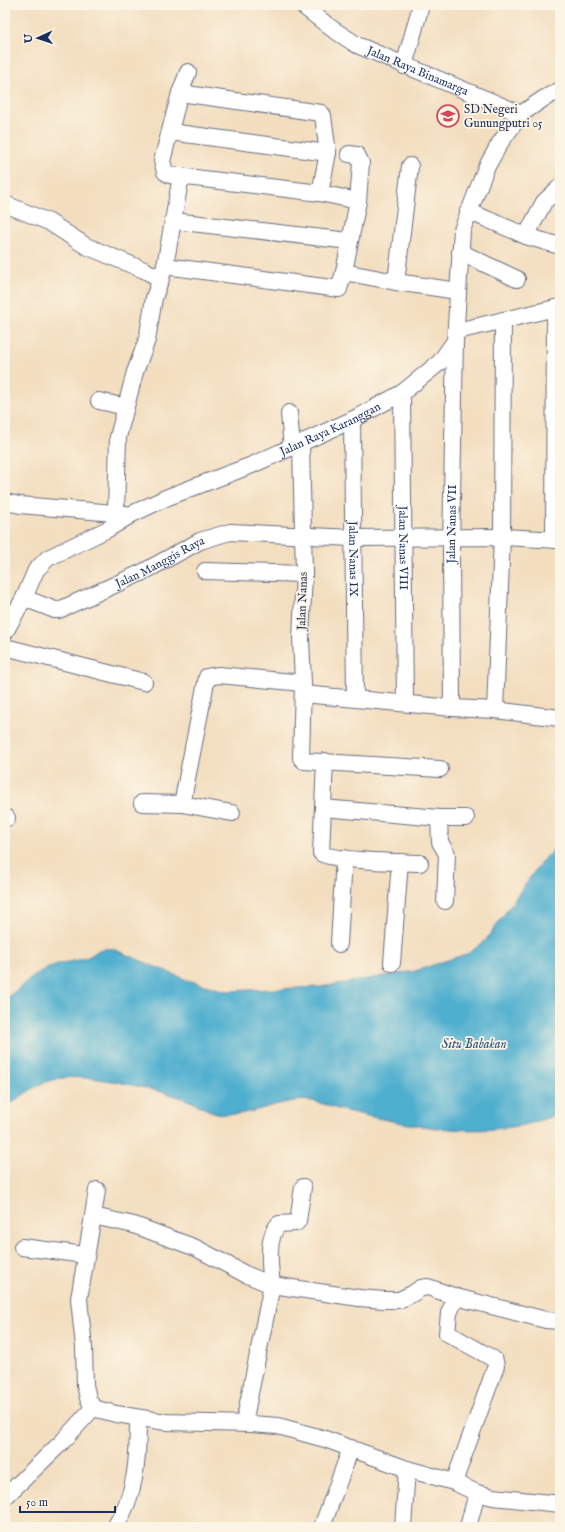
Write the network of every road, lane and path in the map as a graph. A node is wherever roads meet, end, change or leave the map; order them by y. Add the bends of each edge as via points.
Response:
1 (302, 5) edge
2 (421, 5) edge
3 (404, 66) junction
4 (188, 72) dead end
5 (560, 90) edge
6 (180, 93) junction
7 (521, 114) junction
8 (170, 132) junction
9 (328, 153) junction
10 (349, 154) dead end
11 (410, 166) dead end
12 (181, 176) junction
13 (560, 187) edge
14 (320, 194) junction
15 (358, 201) junction
16 (5, 204) edge
17 (468, 211) junction
18 (174, 221) junction
19 (526, 236) junction
20 (349, 241) junction
21 (560, 246) edge
22 (460, 252) junction
23 (163, 272) junction
24 (344, 272) junction
25 (517, 279) dead end
26 (396, 282) junction
27 (458, 291) junction
28 (557, 308) edge
29 (503, 320) junction
30 (456, 336) junction
31 (402, 393) junction
32 (99, 401) dead end
33 (126, 407) junction
34 (289, 413) dead end
35 (352, 420) junction
36 (297, 446) junction
37 (5, 502) edge
38 (124, 513) junction
39 (303, 537) junction
40 (502, 537) junction
41 (353, 538) junction
42 (405, 538) junction
43 (452, 538) junction
44 (557, 540) edge
45 (205, 571) dead end
46 (304, 574) junction
47 (24, 598) junction
48 (5, 632) edge
49 (5, 647) edge
50 (144, 682) dead end
51 (303, 689) junction
52 (355, 698) junction
53 (405, 703) junction
54 (452, 708) junction
55 (495, 710) junction
56 (560, 718) edge
57 (325, 761) junction
58 (440, 769) dead end
59 (142, 803) dead end
60 (182, 804) junction
61 (323, 808) junction
62 (232, 813) dead end
63 (439, 818) junction
64 (466, 818) dead end
65 (344, 858) junction
66 (400, 862) junction
67 (420, 863) dead end
68 (445, 901) dead end
69 (339, 944) dead end
70 (392, 963) dead end
71 (302, 1187) dead end
72 (97, 1190) dead end
73 (93, 1216) junction
74 (22, 1247) dead end
75 (85, 1255) junction
76 (272, 1285) junction
77 (456, 1296) junction
78 (560, 1321) edge
79 (93, 1408) junction
80 (138, 1418) junction
81 (244, 1424) junction
82 (351, 1448) junction
83 (407, 1469) junction
84 (454, 1482) junction
85 (477, 1493) junction
86 (5, 1497) edge
87 (560, 1504) edge
88 (115, 1527) edge
89 (322, 1527) edge
90 (403, 1527) edge
91 (468, 1527) edge

1 - 3 street, Jalan Raya Binamarga via 357,45
2 - 3 street
3 - 7 street, Jalan Raya Binamarga
4 - 6 street
5 - 7 street
6 - 8 street
6 - 9 street via 321,113
7 - 17 street via 486,168
8 - 9 street
8 - 12 street via 163,166 165,172 170,175
9 - 14 street
10 - 15 street via 357,155 361,163
11 - 26 street
12 - 14 street
12 - 18 street
13 - 19 street via 544,202
14 - 15 street
15 - 20 street
16 - 23 street via 49,222 86,246 144,270
17 - 19 street
17 - 22 street via 462,230
18 - 20 street
18 - 23 street
19 - 21 street
20 - 24 street
22 - 25 street
22 - 27 street
23 - 24 street via 339,289
23 - 33 street via 154,298 147,340
24 - 26 street
26 - 27 street
27 - 30 street
28 - 29 street
28 - 44 street
29 - 30 street
29 - 40 street
30 - 31 street, Jalan Raya Karanggan via 440,362
30 - 43 street, Jalan Nanas VII
31 - 35 street, Jalan Raya Karanggan
31 - 42 street, Jalan Nanas VIII
32 - 33 street
33 - 38 street via 118,437
34 - 36 street, Jalan Nanas
35 - 36 street, Jalan Raya Karanggan
35 - 41 street, Jalan Nanas IX
36 - 38 street, Jalan Raya Karanggan
36 - 39 street, Jalan Nanas
37 - 38 street
38 - 47 street, Jalan Raya Karanggan via 108,529 48,558 36,570
39 - 41 street, Jalan Manggis Raya
39 - 46 street, Jalan Nanas
39 - 47 street, Jalan Manggis Raya via 230,532 200,542 143,572 59,610
40 - 43 street, Jalan Manggis Raya
40 - 44 street, Jalan Manggis Raya
40 - 55 street
41 - 42 street, Jalan Manggis Raya
41 - 52 street, Jalan Nanas IX
42 - 43 street, Jalan Manggis Raya
42 - 53 street, Jalan Nanas VIII
43 - 54 street, Jalan Nanas VII
45 - 46 street
46 - 51 street, Jalan Nanas via 301,638
47 - 48 street, Jalan Raya Karanggan
49 - 50 street
51 - 52 street
51 - 57 street, Jalan Nanas via 301,758 304,761
51 - 60 street via 209,675
52 - 53 street
53 - 54 street
54 - 55 street
55 - 56 street
57 - 58 street
57 - 61 street
59 - 60 street
60 - 62 street
61 - 63 street
61 - 65 street via 319,850 324,856
63 - 64 street
63 - 68 street via 440,842 447,854
65 - 66 street
65 - 69 street
66 - 67 street
66 - 70 street
71 - 76 street via 298,1221 279,1224 272,1236
72 - 73 street
73 - 75 street
73 - 76 street via 134,1225 196,1248
74 - 75 street
75 - 79 street via 79,1299 85,1385
76 - 77 street via 384,1300 399,1300 428,1287
76 - 81 street
77 - 78 street via 546,1320
77 - 84 street via 449,1313 447,1333 492,1358 496,1366
79 - 80 street
79 - 86 street
80 - 81 street via 166,1422
80 - 88 street via 134,1485
81 - 82 street via 278,1426
82 - 83 street
82 - 89 street
83 - 84 street
83 - 90 street
84 - 85 street
85 - 87 street
85 - 91 street

